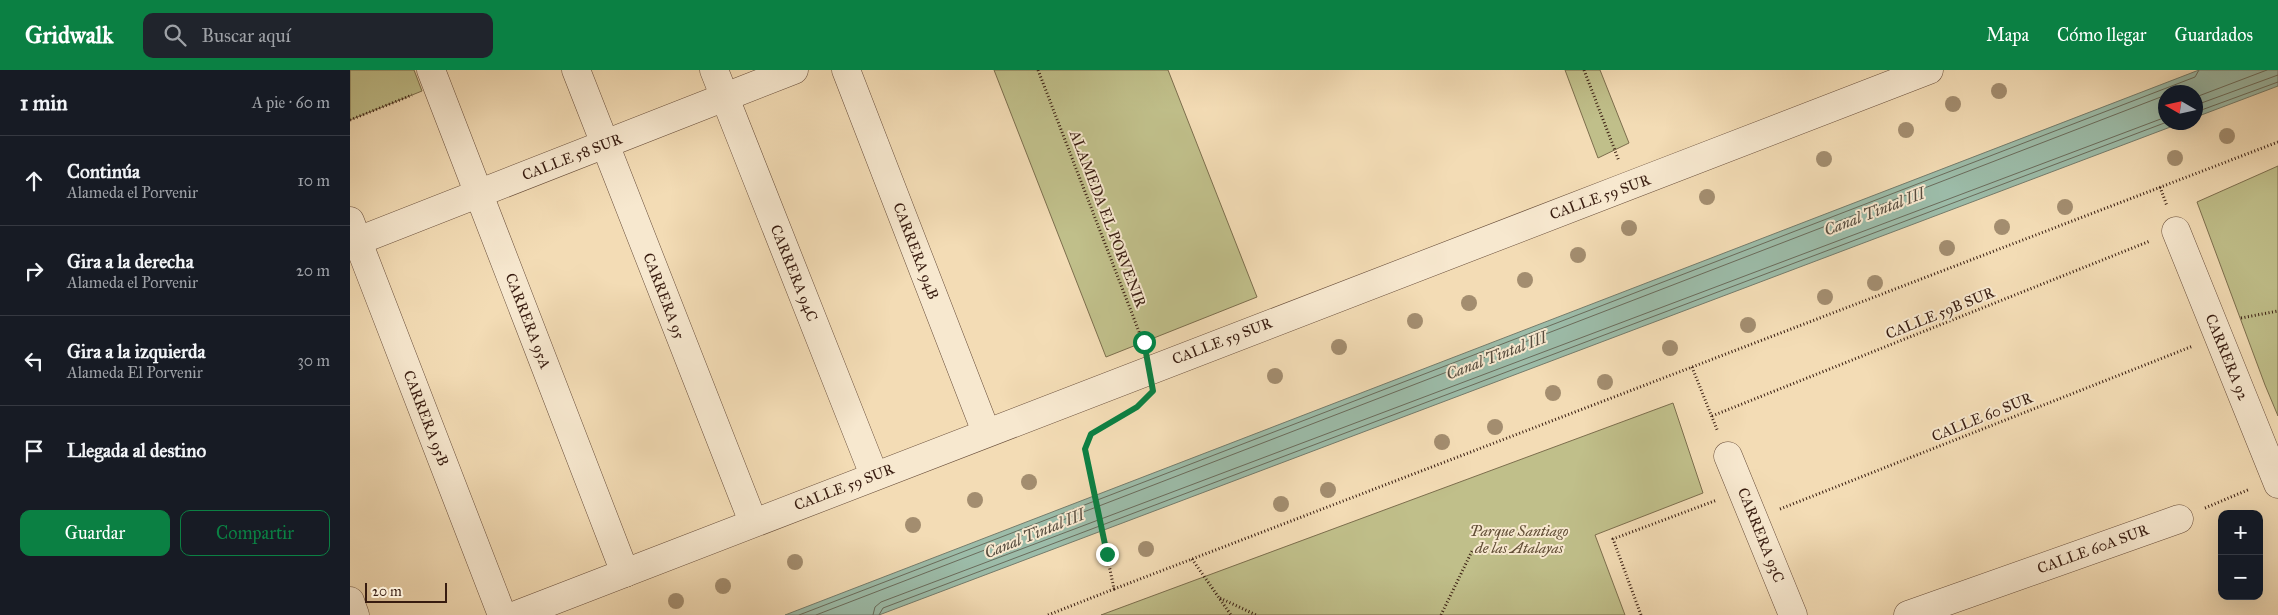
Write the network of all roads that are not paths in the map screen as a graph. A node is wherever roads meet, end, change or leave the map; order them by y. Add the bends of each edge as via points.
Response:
1 (576, 70) edge
2 (714, 70) edge
3 (794, 70) edge
4 (846, 70) edge
5 (1929, 70) edge
6 (434, 78) edge
7 (724, 98) junction
8 (605, 144) junction
9 (479, 194) junction
10 (2176, 231) road end
11 (353, 236) edge
12 (986, 432) junction
13 (1728, 456) road end
14 (874, 475) junction
15 (2277, 481) edge
16 (2179, 519) road end
17 (753, 522) junction
18 (625, 573) junction
19 (350, 602) edge
20 (355, 615) edge
21 (502, 615) edge
22 (516, 615) edge
23 (1793, 615) edge
24 (1908, 615) edge

1 - 8 street, CARRERA 95
2 - 7 street, CARRERA 94C
3 - 7 street, CALLE 58 SUR
4 - 12 street, CARRERA 94B
5 - 12 street, CALLE 59 SUR
6 - 9 street, CARRERA 95A
7 - 8 street, CALLE 58 SUR
7 - 14 street, CARRERA 94C
8 - 9 street, CALLE 58 SUR
8 - 17 street, CARRERA 95
9 - 11 street, CALLE 58 SUR
9 - 18 street, CARRERA 95A
10 - 15 street, CARRERA 92
11 - 21 street, CARRERA 95B
12 - 14 street, CALLE 59 SUR
13 - 23 street, CARRERA 93C
14 - 17 street, CALLE 59 SUR
16 - 24 street, CALLE 60A SUR
17 - 18 street, CALLE 59 SUR
18 - 22 street, CALLE 59 SUR
19 - 20 street

